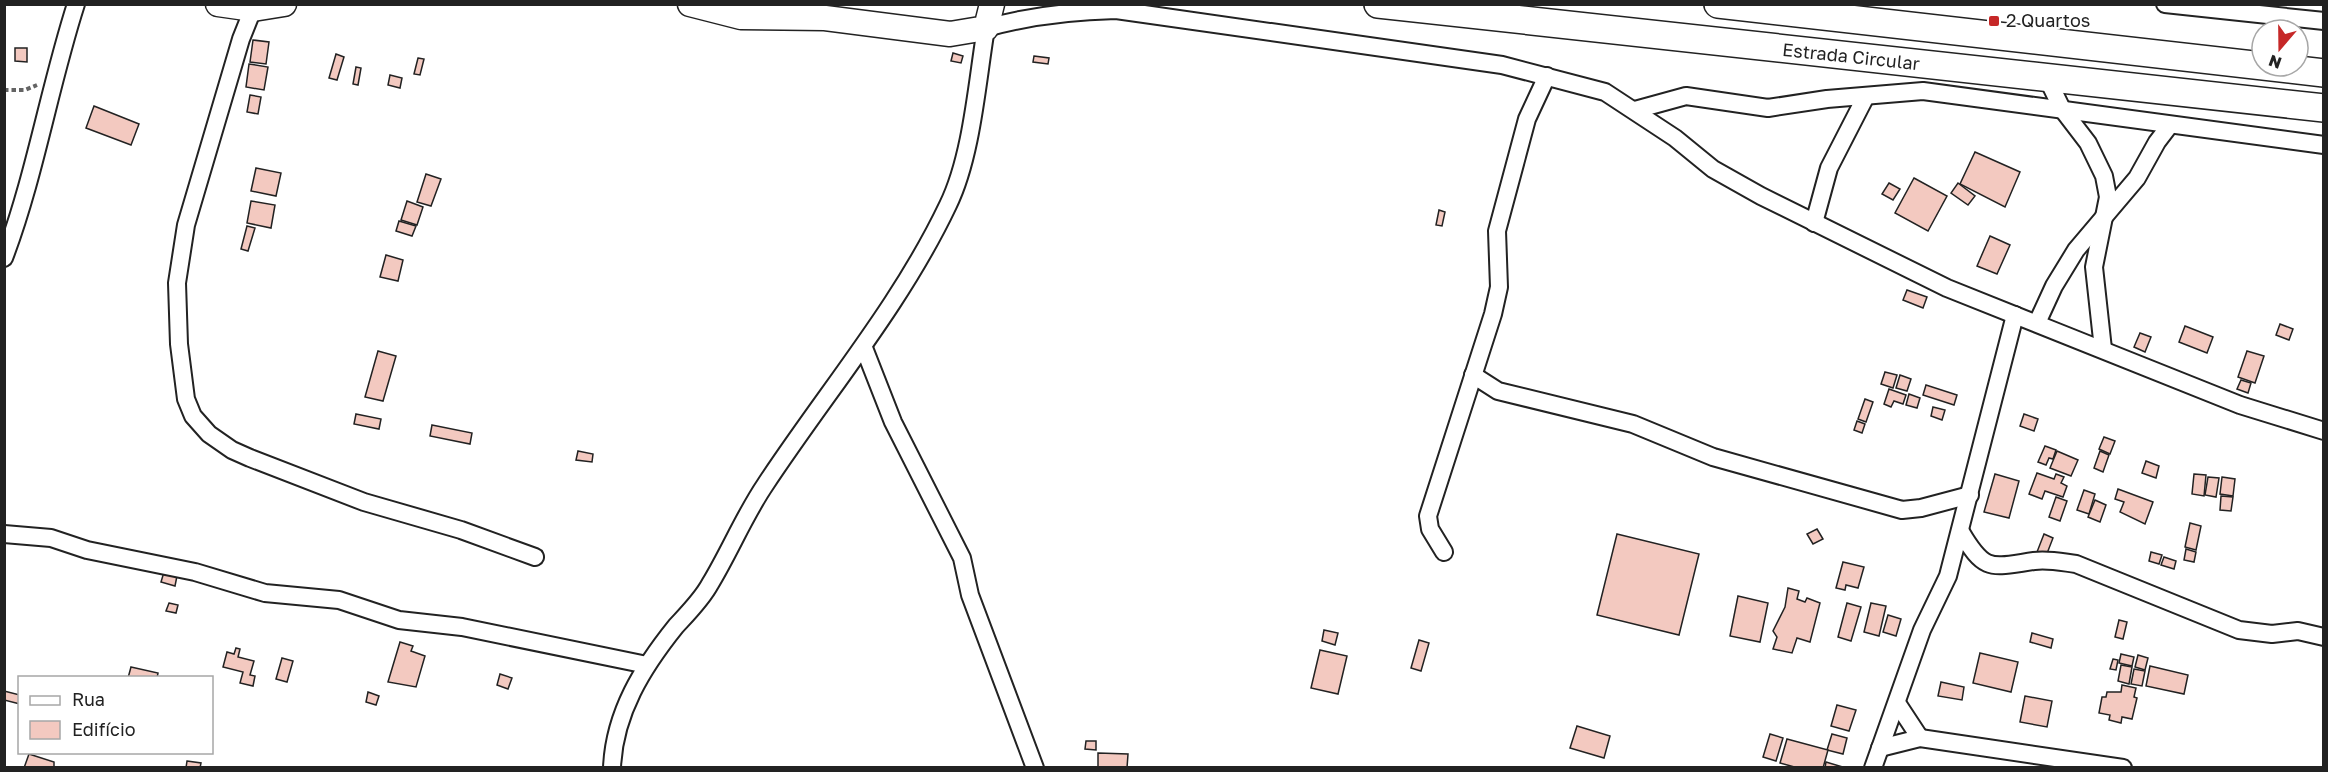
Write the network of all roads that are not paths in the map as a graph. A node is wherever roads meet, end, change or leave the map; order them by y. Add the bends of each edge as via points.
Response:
1 (76, 4) edge
2 (218, 4) edge
3 (284, 4) edge
4 (690, 4) edge
5 (992, 4) edge
6 (1378, 4) edge
7 (1718, 4) edge
8 (2165, 4) edge
9 (1725, 5) edge
10 (254, 9) junction
11 (2277, 10) edge
12 (2324, 21) edge
13 (986, 28) junction
14 (2324, 73) edge
15 (1546, 76) junction
16 (2047, 78) junction
17 (1866, 96) junction
18 (2324, 108) edge
19 (2062, 109) junction
20 (1635, 110) junction
21 (2170, 125) junction
22 (2324, 145) edge
23 (2103, 215) junction
24 (1814, 222) junction
25 (4, 258) edge
26 (2015, 315) junction
27 (2037, 323) junction
28 (864, 348) junction
29 (2103, 349) junction
30 (1473, 375) junction
31 (2324, 430) edge
32 (1970, 495) junction
33 (1961, 532) junction
34 (4, 534) edge
35 (1444, 552) dead end
36 (535, 556) dead end
37 (2324, 637) edge
38 (647, 665) junction
39 (1897, 704) junction
40 (1920, 738) junction
41 (1880, 748) junction
42 (611, 767) edge
43 (1035, 768) edge
44 (1873, 768) edge
45 (2123, 768) edge

1 - 25 street
2 - 10 street
3 - 10 street
4 - 13 street via 741,16 825,18 950,34
5 - 13 street
6 - 16 main road, Estrada Circular
7 - 9 main road, Estrada Circular
8 - 11 street
9 - 14 main road, Estrada Circular
10 - 36 street via 241,39 186,225 177,283 179,344 186,399 193,416 209,434 250,458 364,502
11 - 12 street
13 - 15 street via 1071,11 1116,10 1502,65
13 - 28 street via 961,172 953,193 917,263
15 - 20 street via 1605,92
15 - 30 street via 1527,119 1497,231 1499,287
16 - 18 main road, Estrada Circular
16 - 19 street
17 - 19 street via 1923,91
17 - 20 street via 1768,108 1686,96
17 - 24 street via 1829,168
19 - 21 street
19 - 23 street via 2088,143 2104,176 2108,197
20 - 24 street via 1713,169
21 - 22 street
21 - 23 street via 2137,178
23 - 27 street via 2064,268
23 - 29 street via 2094,267
24 - 26 street via 1947,288
26 - 27 street
26 - 32 street
27 - 29 street
28 - 38 street via 764,486 710,586
28 - 43 street via 893,422 962,558 970,595
29 - 31 street via 2240,405
30 - 32 street via 1498,391 1633,424 1713,457 1902,510
30 - 35 street via 1428,516 1430,530
32 - 33 street
33 - 37 street via 1984,562 2004,567 2044,560 2076,564 2239,630 2272,634 2298,631
33 - 39 street via 1948,576 1923,630
34 - 38 street via 51,538 266,593 339,600 399,620 462,627
38 - 42 street via 630,691
39 - 40 street
39 - 41 street
40 - 41 street
40 - 45 street
41 - 44 street

